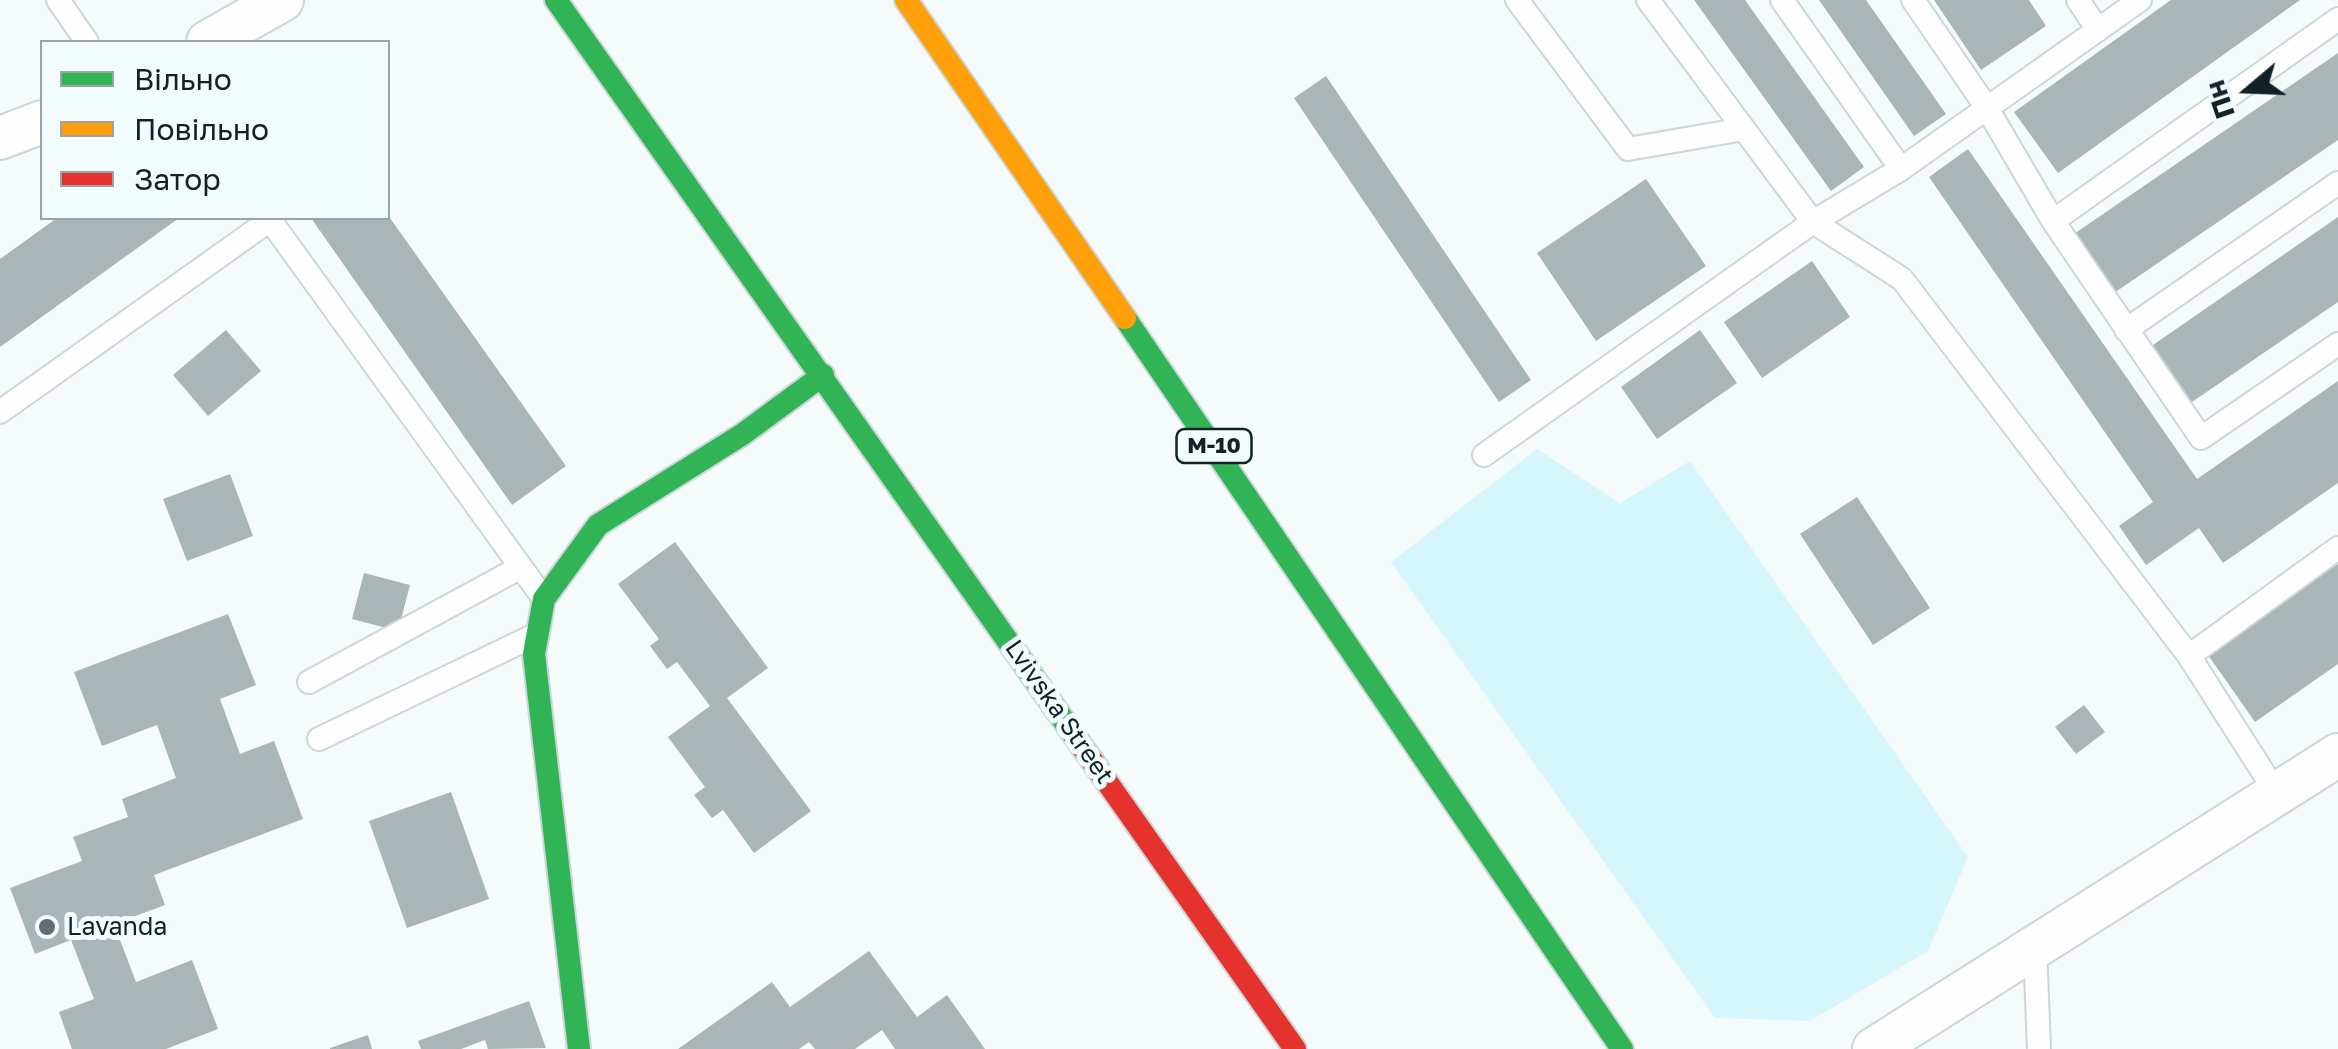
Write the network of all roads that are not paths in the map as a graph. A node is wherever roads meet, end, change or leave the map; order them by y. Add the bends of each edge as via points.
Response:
1 (58, 0) edge
2 (282, 0) edge
3 (556, 0) edge
4 (906, 0) edge
5 (1517, 0) edge
6 (1648, 0) edge
7 (1782, 0) edge
8 (1913, 0) edge
9 (2078, 0) edge
10 (2140, 0) edge
11 (2338, 19) edge
12 (2098, 30) junction
13 (86, 40) edge
14 (212, 40) edge
15 (1986, 108) junction
16 (40, 123) edge
17 (1744, 130) junction
18 (0, 138) edge
19 (1900, 169) junction
20 (2338, 183) edge
21 (2053, 221) junction
22 (1813, 222) junction
23 (2126, 330) junction
24 (2338, 344) edge
25 (823, 375) junction
26 (0, 412) edge
27 (1484, 456) dead end
28 (2338, 548) edge
29 (521, 566) junction
30 (544, 600) junction
31 (538, 633) junction
32 (2189, 656) junction
33 (309, 682) dead end
34 (319, 739) dead end
35 (2338, 755) edge
36 (2277, 794) junction
37 (2035, 947) junction
38 (579, 1049) edge
39 (1295, 1049) edge
40 (1622, 1049) edge
41 (1874, 1049) edge
42 (2039, 1049) edge

1 - 13 lane
2 - 14 street
3 - 25 main road, Lvivska Street
4 - 40 main road, М-10
5 - 17 lane via 1628,149
6 - 17 lane
7 - 19 lane
8 - 15 lane
9 - 12 lane
10 - 12 lane
11 - 21 lane
12 - 15 lane
15 - 19 lane
15 - 21 lane
16 - 18 street
17 - 22 lane
19 - 22 lane
20 - 23 lane
21 - 23 lane
22 - 27 lane
22 - 32 lane via 1902,279
23 - 24 lane via 2201,438
25 - 30 main road via 744,434 598,524
25 - 39 main road, Lvivska Street
26 - 29 lane via 270,220
28 - 32 lane
29 - 30 lane
29 - 33 lane
30 - 31 main road
31 - 34 lane
31 - 38 main road via 534,654
32 - 36 lane
35 - 36 street
36 - 37 street
37 - 41 street
37 - 42 lane

